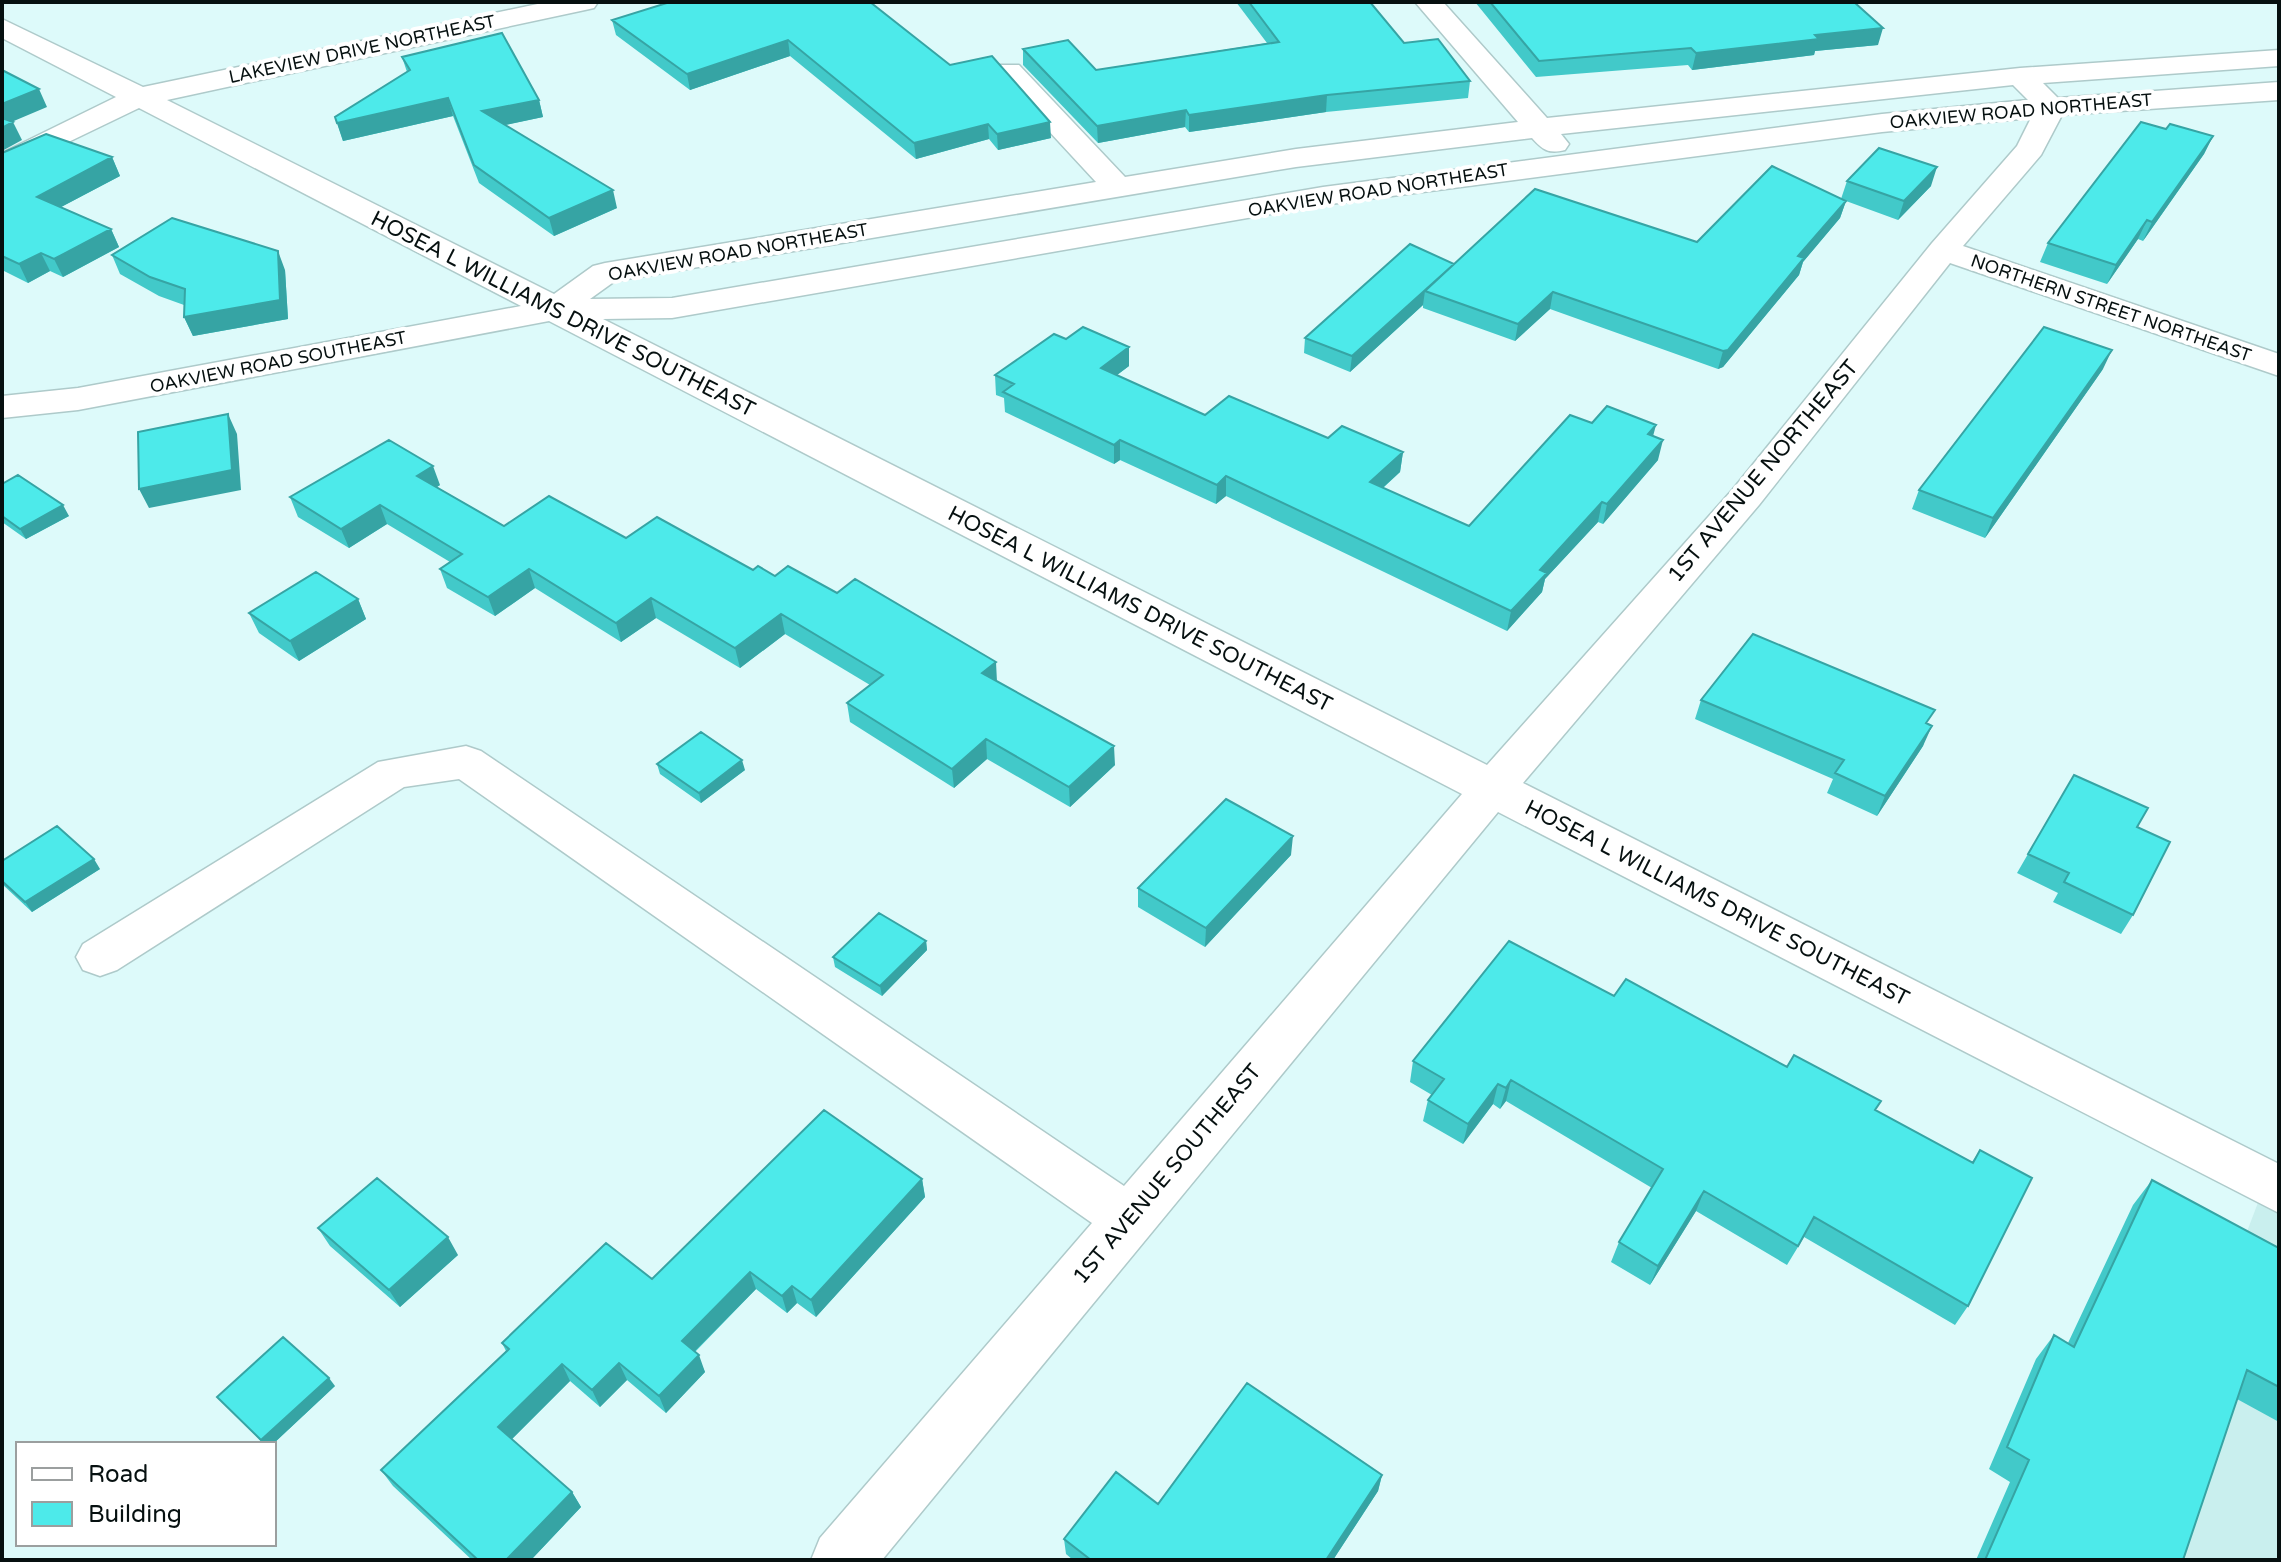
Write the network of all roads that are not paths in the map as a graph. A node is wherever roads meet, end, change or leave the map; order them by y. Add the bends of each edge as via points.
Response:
1 (585, 2) edge
2 (1428, 2) edge
3 (2, 27) edge
4 (2279, 58) edge
5 (1009, 71) edge
6 (2020, 76) junction
7 (2279, 91) edge
8 (139, 97) junction
9 (2051, 107) junction
10 (1540, 127) junction
11 (1569, 162) junction
12 (2, 165) edge
13 (1118, 188) junction
14 (1943, 250) junction
15 (554, 310) junction
16 (2279, 366) edge
17 (2, 407) edge
18 (1492, 789) junction
19 (100, 957) dead end
20 (2279, 1190) edge
21 (1128, 1218) junction
22 (842, 1560) edge

1 - 8 street, LAKEVIEW DRIVE NORTHEAST
2 - 10 street
3 - 8 street, HOSEA L WILLIAMS DRIVE SOUTHEAST
4 - 6 street, OAKVIEW ROAD NORTHEAST
5 - 13 street
6 - 9 street
6 - 10 street, OAKVIEW ROAD NORTHEAST
7 - 9 street, OAKVIEW ROAD NORTHEAST
8 - 12 street, LAKEVIEW DRIVE NORTHEAST
8 - 15 street, HOSEA L WILLIAMS DRIVE SOUTHEAST
9 - 11 street, OAKVIEW ROAD NORTHEAST via 1716,141
9 - 14 street, 1ST AVENUE NORTHEAST via 2030,149
10 - 11 street
10 - 13 street, OAKVIEW ROAD NORTHEAST via 1296,158
11 - 15 street, OAKVIEW ROAD NORTHEAST via 1323,196 672,308
13 - 15 street, OAKVIEW ROAD NORTHEAST via 605,273
14 - 16 street, NORTHERN STREET NORTHEAST
14 - 18 street, 1ST AVENUE NORTHEAST via 1746,497
15 - 17 street, OAKVIEW ROAD SOUTHEAST via 78,399
15 - 18 street, HOSEA L WILLIAMS DRIVE SOUTHEAST
18 - 20 street, HOSEA L WILLIAMS DRIVE SOUTHEAST
18 - 21 street, 1ST AVENUE SOUTHEAST
19 - 21 street via 393,773 466,762
21 - 22 street, 1ST AVENUE SOUTHEAST

